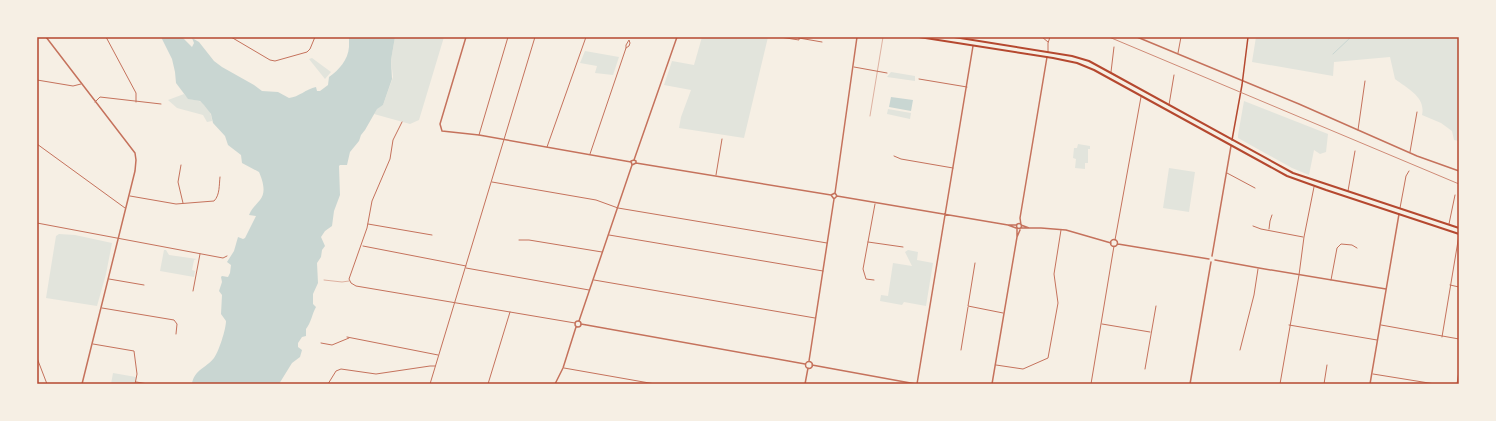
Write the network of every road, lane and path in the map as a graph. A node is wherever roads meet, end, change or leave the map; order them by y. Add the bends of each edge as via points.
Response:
1 (46, 37) edge
2 (106, 37) edge
3 (231, 37) edge
4 (316, 37) edge
5 (466, 37) edge
6 (508, 37) edge
7 (535, 37) edge
8 (586, 37) edge
9 (630, 37) edge
10 (677, 37) edge
11 (780, 37) edge
12 (857, 37) edge
13 (883, 37) edge
14 (919, 37) edge
15 (954, 37) edge
16 (1042, 37) edge
17 (1050, 37) edge
18 (1137, 37) edge
19 (1181, 37) edge
20 (1248, 37) edge
21 (799, 38) edge
22 (629, 40) junction
23 (974, 40) junction
24 (822, 42) dead end
25 (1048, 43) junction
26 (974, 46) junction
27 (1114, 47) dead end
28 (626, 48) junction
29 (1048, 52) junction
30 (1178, 54) junction
31 (1047, 57) junction
32 (853, 67) junction
33 (877, 71) junction
34 (887, 73) dead end
35 (1111, 73) junction
36 (1174, 75) dead end
37 (919, 78) dead end
38 (37, 80) edge
39 (1242, 80) junction
40 (1365, 81) dead end
41 (81, 83) junction
42 (967, 87) junction
43 (1143, 91) junction
44 (1141, 96) junction
45 (95, 102) junction
46 (136, 102) junction
47 (161, 104) dead end
48 (1169, 105) junction
49 (1417, 112) dead end
50 (870, 116) dead end
51 (402, 122) dead end
52 (1357, 130) junction
53 (479, 135) junction
54 (503, 140) junction
55 (722, 140) dead end
56 (1232, 140) junction
57 (37, 144) edge
58 (1231, 146) junction
59 (547, 147) junction
60 (1354, 150) dead end
61 (1410, 152) junction
62 (590, 155) junction
63 (894, 156) dead end
64 (634, 160) junction
65 (631, 162) junction
66 (636, 163) junction
67 (181, 165) dead end
68 (632, 165) junction
69 (953, 168) junction
70 (1409, 171) dead end
71 (1459, 171) edge
72 (1227, 172) junction
73 (716, 176) junction
74 (220, 177) dead end
75 (491, 182) junction
76 (1314, 186) junction
77 (1255, 188) dead end
78 (1348, 191) junction
79 (835, 193) junction
80 (1455, 195) dead end
81 (129, 196) junction
82 (831, 196) junction
83 (837, 196) junction
84 (834, 199) junction
85 (183, 203) junction
86 (875, 203) junction
87 (618, 208) junction
88 (1400, 208) junction
89 (126, 209) junction
90 (946, 214) junction
91 (1399, 214) junction
92 (1272, 215) dead end
93 (1020, 218) junction
94 (37, 223) edge
95 (367, 224) junction
96 (1017, 224) junction
97 (1008, 225) junction
98 (1021, 225) junction
99 (1449, 225) junction
100 (1253, 226) dead end
101 (1018, 228) junction
102 (1029, 228) junction
103 (1459, 228) edge
104 (1061, 230) junction
105 (1269, 230) junction
106 (1459, 234) edge
107 (432, 235) dead end
108 (609, 235) junction
109 (1304, 237) junction
110 (119, 238) junction
111 (519, 240) dead end
112 (1115, 240) junction
113 (868, 242) junction
114 (1111, 242) junction
115 (827, 243) junction
116 (1118, 244) junction
117 (361, 246) junction
118 (1114, 246) junction
119 (903, 248) dead end
120 (1357, 248) dead end
121 (603, 253) junction
122 (200, 254) junction
123 (226, 256) dead end
124 (1212, 256) junction
125 (1209, 259) junction
126 (1215, 260) junction
127 (1211, 262) junction
128 (975, 263) dead end
129 (466, 266) junction
130 (466, 268) junction
131 (1258, 268) junction
132 (823, 271) junction
133 (1299, 275) junction
134 (109, 279) junction
135 (324, 280) dead end
136 (593, 280) junction
137 (874, 280) dead end
138 (349, 281) junction
139 (1331, 281) junction
140 (144, 285) dead end
141 (1450, 285) junction
142 (1459, 287) edge
143 (1386, 289) junction
144 (590, 290) junction
145 (193, 291) dead end
146 (455, 303) junction
147 (968, 306) junction
148 (1156, 306) dead end
149 (102, 308) junction
150 (510, 312) junction
151 (1004, 313) junction
152 (816, 318) junction
153 (579, 321) junction
154 (575, 323) junction
155 (581, 324) junction
156 (1101, 324) junction
157 (1289, 325) junction
158 (1380, 325) junction
159 (576, 327) junction
160 (1151, 332) junction
161 (176, 334) dead end
162 (347, 337) dead end
163 (350, 337) junction
164 (1442, 337) junction
165 (1459, 339) edge
166 (1377, 340) junction
167 (321, 343) dead end
168 (93, 344) junction
169 (961, 350) dead end
170 (1240, 350) dead end
171 (439, 355) junction
172 (37, 358) edge
173 (809, 362) junction
174 (805, 364) junction
175 (1328, 364) dead end
176 (812, 365) junction
177 (996, 365) junction
178 (435, 366) junction
179 (563, 368) junction
180 (808, 368) junction
181 (1145, 369) dead end
182 (1459, 371) edge
183 (1372, 374) junction
184 (135, 383) edge
185 (47, 384) edge
186 (82, 384) edge
187 (148, 384) edge
188 (328, 384) edge
189 (430, 384) edge
190 (488, 384) edge
191 (555, 384) edge
192 (655, 384) edge
193 (806, 384) edge
194 (917, 384) edge
195 (992, 384) edge
196 (1091, 384) edge
197 (1190, 384) edge
198 (1280, 384) edge
199 (1324, 384) edge
200 (1370, 384) edge
201 (1435, 384) edge
202 (1457, 384) edge

1 - 41 street
2 - 46 street via 136,93
3 - 4 street via 275,61 307,52
5 - 53 street via 440,124 442,131
6 - 53 street
7 - 54 street
8 - 59 street
9 - 22 street
10 - 64 street
11 - 21 street
12 - 32 street
13 - 33 lane
14 - 26 main road
15 - 23 main road
16 - 25 street
17 - 25 street
18 - 30 street
19 - 30 street
20 - 39 main road
21 - 24 street
22 - 28 street
22 - 28 street via 629,46
23 - 26 main road
23 - 29 main road
25 - 29 street
26 - 31 main road
26 - 42 street
27 - 35 street
28 - 62 street
29 - 31 main road
29 - 35 main road via 1084,59
30 - 39 street
31 - 44 main road via 1089,68
31 - 93 street
32 - 33 street
32 - 79 street
33 - 34 street
33 - 50 lane
35 - 43 main road
36 - 48 street
37 - 42 street
38 - 41 street via 73,86
39 - 52 street
39 - 56 main road
40 - 52 street
41 - 45 street
42 - 69 street
43 - 44 main road
43 - 48 main road
44 - 58 main road
44 - 112 street
45 - 46 street via 100,97
45 - 81 street via 134,153 136,166
46 - 47 street
48 - 56 main road
49 - 61 street
51 - 95 street via 393,140 390,159 372,202
52 - 61 street
53 - 54 street
54 - 59 street
54 - 75 street
55 - 73 street
56 - 58 main road
56 - 78 main road via 1293,173
57 - 89 street
58 - 72 street
58 - 76 main road via 1287,176
59 - 62 street
60 - 78 street
61 - 71 street
62 - 65 street
63 - 69 street
64 - 65 street
64 - 66 street
65 - 68 street
66 - 68 street
66 - 73 street
67 - 85 street via 178,182
68 - 87 street
69 - 90 street
70 - 88 street via 1406,174
72 - 77 street
72 - 124 street
73 - 82 street
74 - 85 street via 217,198 214,201
75 - 87 street via 596,200
75 - 129 street
76 - 91 main road
76 - 109 street
78 - 88 main road
79 - 82 street
79 - 83 street
80 - 99 street
81 - 85 street
81 - 89 street
82 - 84 street
83 - 84 street
83 - 86 street
84 - 115 street
86 - 90 street
86 - 113 street
87 - 108 street
87 - 115 street
88 - 91 main road
88 - 99 main road
89 - 110 street
90 - 97 street
90 - 194 street
91 - 106 main road
91 - 143 street
92 - 105 street
93 - 96 street
93 - 98 street
94 - 110 street
95 - 107 street
95 - 117 street
96 - 97 street
96 - 98 street
96 - 101 street
97 - 101 street
98 - 101 street
98 - 102 street
99 - 103 main road
100 - 105 street
101 - 102 street
101 - 151 street
102 - 104 street
104 - 114 street
104 - 177 street via 1054,271 1058,303 1048,358 1023,370
105 - 109 street
106 - 141 street
108 - 121 street
108 - 132 street
109 - 133 street
110 - 122 street
110 - 134 street
111 - 121 street
112 - 114 street
112 - 116 street
113 - 119 street
113 - 137 street via 863,273 868,280
114 - 118 street
115 - 132 street
116 - 118 street
116 - 125 street
117 - 129 street
117 - 138 street
118 - 156 street
120 - 139 street via 1341,244 1337,248
121 - 136 street
122 - 123 street via 223,258
122 - 145 street
124 - 125 street
124 - 126 street
125 - 127 street
126 - 127 street
126 - 131 street
127 - 197 street
128 - 147 street
129 - 130 street
130 - 144 street
130 - 146 street
131 - 133 street
131 - 170 street
132 - 152 street
133 - 139 street
133 - 157 street
134 - 140 street
134 - 149 street
135 - 138 lane
136 - 144 street
136 - 152 street
138 - 146 street via 356,286
139 - 143 street
141 - 142 street
141 - 164 street
143 - 158 street
144 - 153 street
146 - 150 street
146 - 171 street
147 - 151 street
147 - 169 street
148 - 160 street
149 - 161 street via 174,320 177,324
149 - 168 street
150 - 154 street
150 - 190 street
151 - 177 street
152 - 173 street
153 - 154 street
153 - 155 street
154 - 159 street
155 - 159 street via 580,327
155 - 174 street
156 - 160 street
156 - 196 street
157 - 166 street
157 - 198 street
158 - 164 street
158 - 166 street
159 - 179 street
160 - 181 street
162 - 163 street
163 - 167 street via 332,345
163 - 171 street
164 - 165 street
166 - 183 street
168 - 184 street via 134,351 137,374
168 - 186 street
171 - 178 street
172 - 185 street
173 - 174 street
173 - 176 street
174 - 180 street
175 - 199 street
176 - 180 street
176 - 194 street
177 - 195 street
178 - 188 street via 376,374 341,369 336,371
178 - 189 street
179 - 191 street
179 - 192 street
180 - 193 street
182 - 202 street
183 - 200 street
183 - 201 street
184 - 187 street

